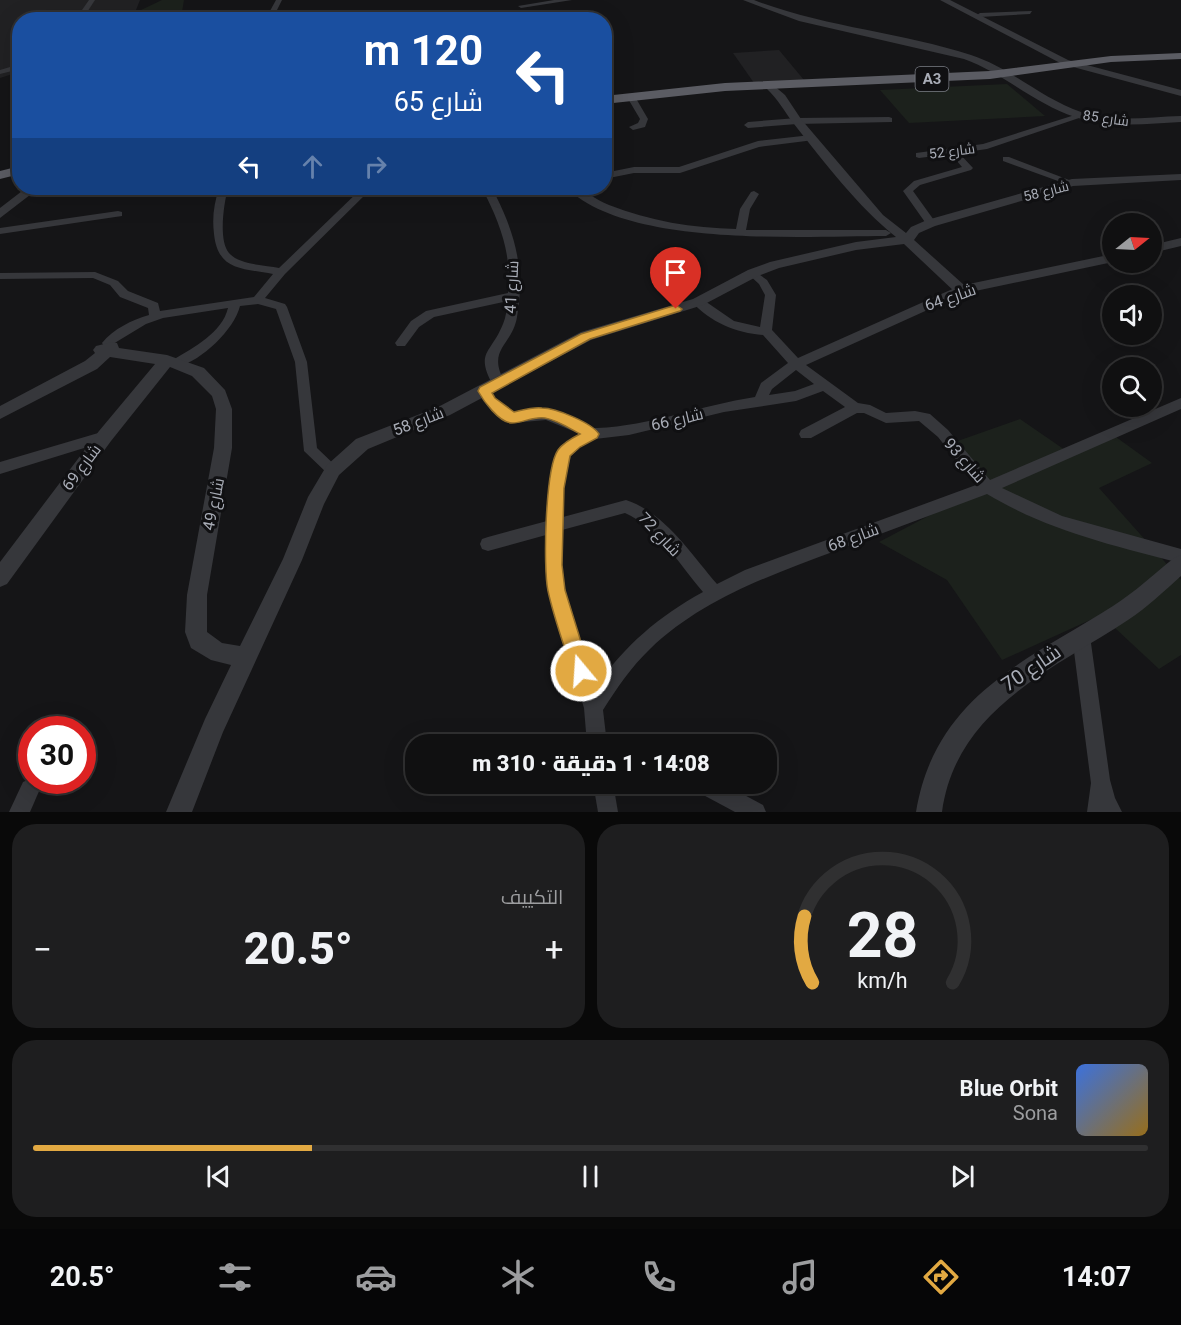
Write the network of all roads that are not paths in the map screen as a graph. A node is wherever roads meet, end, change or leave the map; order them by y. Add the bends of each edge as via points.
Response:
1 (569, 0) edge
2 (747, 0) edge
3 (944, 0) edge
4 (951, 0) edge
5 (522, 6) dead end
6 (1030, 12) dead end
7 (980, 15) junction
8 (1181, 56) edge
9 (1107, 60) junction
10 (1077, 64) junction
11 (1005, 74) junction
12 (1122, 75) junction
13 (782, 91) junction
14 (1181, 92) edge
15 (631, 97) junction
16 (612, 99) edge
17 (1081, 116) junction
18 (1181, 119) edge
19 (889, 120) dead end
20 (797, 121) junction
21 (748, 125) dead end
22 (633, 127) dead end
23 (811, 138) junction
24 (954, 152) junction
25 (919, 155) dead end
26 (1006, 159) dead end
27 (612, 174) edge
28 (1181, 177) edge
29 (1072, 183) junction
30 (754, 194) dead end
31 (25, 195) edge
32 (221, 195) edge
33 (360, 195) edge
34 (491, 195) edge
35 (584, 195) edge
36 (0, 214) edge
37 (118, 214) dead end
38 (931, 223) junction
39 (0, 231) edge
40 (741, 231) junction
41 (890, 232) junction
42 (911, 235) junction
43 (1181, 242) edge
44 (856, 246) junction
45 (1162, 247) edge
46 (1102, 260) edge
47 (281, 272) junction
48 (753, 273) junction
49 (0, 276) edge
50 (961, 290) junction
51 (512, 296) junction
52 (258, 300) junction
53 (698, 302) junction
54 (235, 304) junction
55 (155, 315) junction
56 (766, 331) junction
57 (401, 343) dead end
58 (108, 347) junction
59 (166, 360) junction
60 (796, 364) junction
61 (826, 385) junction
62 (492, 387) junction
63 (761, 400) junction
64 (1181, 403) edge
65 (855, 408) junction
66 (0, 413) edge
67 (592, 434) junction
68 (806, 434) dead end
69 (105, 436) junction
70 (0, 468) edge
71 (333, 470) junction
72 (988, 487) junction
73 (555, 525) junction
74 (488, 544) dead end
75 (1180, 565) edge
76 (0, 578) edge
77 (714, 593) junction
78 (1081, 636) junction
79 (246, 657) junction
80 (593, 708) junction
81 (596, 734) edge
82 (1100, 780) junction
83 (28, 794) edge
84 (605, 794) edge
85 (722, 794) edge
86 (19, 812) edge
87 (179, 812) edge
88 (608, 812) edge
89 (756, 812) edge
90 (929, 812) edge
91 (1097, 812) edge
92 (1112, 812) edge

1 - 5 street
2 - 11 street, شارع 85 via 840,31 965,56
3 - 10 street
4 - 7 street
6 - 7 street
7 - 10 street
8 - 9 highway, A3
9 - 10 highway, A3
9 - 12 highway via 1105,66
10 - 11 highway, A3
10 - 12 street
10 - 14 street
11 - 13 highway, A3
11 - 17 street, شارع 85
12 - 14 street
13 - 15 highway, A3 via 769,86 717,88
13 - 20 street
15 - 16 highway, A3
15 - 22 street via 644,119 642,125
17 - 18 street, شارع 85 via 1129,122
17 - 24 street, شارع 52 via 984,147
19 - 20 street
20 - 21 street
20 - 23 street
23 - 27 street via 758,144 680,170
23 - 41 street
24 - 25 street, شارع 52
24 - 38 street via 968,168 910,187 908,191
26 - 29 street
28 - 29 street, شارع 58
29 - 38 street, شارع 58
30 - 40 street via 745,209
31 - 36 street
32 - 47 street via 217,214 225,256 240,264
33 - 47 street
34 - 51 street, شارع 41 via 512,250
35 - 40 street via 640,220
37 - 39 street
38 - 42 street, شارع 58
40 - 41 street
41 - 42 street, شارع 58
41 - 44 street, شارع 58
42 - 44 street, شارع 58
42 - 50 street
43 - 45 street
44 - 48 street, شارع 58
46 - 50 street, شارع 64
47 - 52 street
48 - 53 street, شارع 58
48 - 56 street via 772,297
49 - 55 street via 95,275 114,283 124,294 154,306
50 - 60 street, شارع 64
51 - 57 street via 430,314 415,324
51 - 62 street, شارع 41 via 511,319 490,358
52 - 54 street
52 - 71 street via 281,307 301,362 311,452
53 - 56 street via 736,328
53 - 62 street, شارع 58 via 586,336
54 - 55 street
54 - 59 street via 228,323 207,343
55 - 58 street via 133,326
56 - 60 street, شارع 93
58 - 59 street via 131,357
58 - 66 street via 90,365
59 - 69 street, شارع 69
59 - 79 street, شارع 49 via 198,372 219,394 224,409 224,448 197,595 196,632 200,641 219,653
60 - 61 street, شارع 93
60 - 63 street via 766,386
61 - 63 street, شارع 66 via 796,396
61 - 65 street, شارع 93
62 - 67 street via 490,402 511,418 545,413
62 - 71 street, شارع 58 via 444,411 369,440
63 - 67 street, شارع 66 via 629,430
64 - 72 street, شارع 68
65 - 68 street
65 - 72 street, شارع 93 via 867,408 887,418 925,418
67 - 73 street via 568,448 561,461
69 - 70 street
69 - 76 street, شارع 69
71 - 79 street, شارع 58
72 - 75 street, شارع 93 via 1036,512
72 - 77 street, شارع 68 via 751,575
73 - 74 street, شارع 72
73 - 77 street, شارع 72 via 618,507 635,508
73 - 80 street via 556,590
75 - 78 street, شارع 70 via 1139,601
77 - 80 street, شارع 68 via 646,641 618,671
78 - 82 street
78 - 90 street, شارع 70 via 1013,678 978,710 942,762
79 - 87 street, شارع 58
80 - 81 street
82 - 91 street
82 - 92 street
83 - 86 street
84 - 88 street
85 - 89 street

